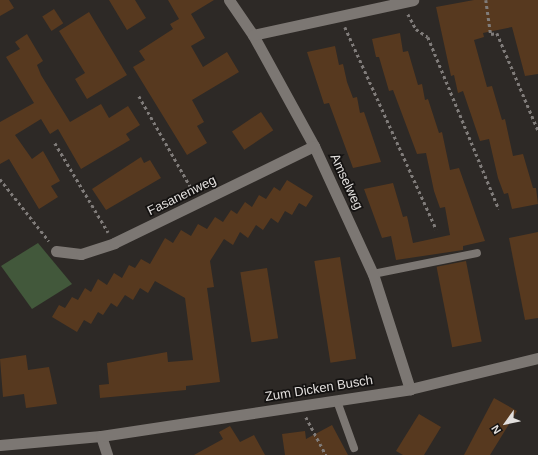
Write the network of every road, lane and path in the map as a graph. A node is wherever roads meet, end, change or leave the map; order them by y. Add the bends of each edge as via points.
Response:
1 (229, 0) edge
2 (486, 0) edge
3 (408, 1) edge
4 (340, 16) junction
5 (253, 35) junction
6 (138, 96) dead end
7 (538, 130) edge
8 (55, 143) dead end
9 (314, 146) junction
10 (0, 179) edge
11 (200, 204) junction
12 (499, 209) dead end
13 (436, 229) dead end
14 (114, 243) junction
15 (56, 251) joint
16 (477, 253) dead end
17 (373, 274) junction
18 (538, 358) edge
19 (410, 389) junction
20 (337, 401) junction
21 (300, 407) junction
22 (101, 436) junction
23 (0, 445) edge
24 (354, 448) dead end
25 (107, 455) edge
26 (326, 455) edge

1 - 5 street, Amselweg
2 - 7 path via 492,34 497,33
3 - 4 street
3 - 12 path via 410,21 428,37
4 - 5 street
4 - 13 path
5 - 9 street, Amselweg
6 - 11 path
8 - 14 path
9 - 11 street, Fasanenweg
9 - 17 street, Amselweg
10 - 15 path
11 - 14 street, Fasanenweg
14 - 15 street, Fasanenweg via 81,254
16 - 17 lane
17 - 19 street, Amselweg
18 - 19 street, Zum Dicken Busch
19 - 20 street, Zum Dicken Busch
20 - 21 street, Zum Dicken Busch
20 - 24 lane
21 - 22 street, Zum Dicken Busch
21 - 26 path
22 - 23 street, Zum Dicken Busch
22 - 25 street

